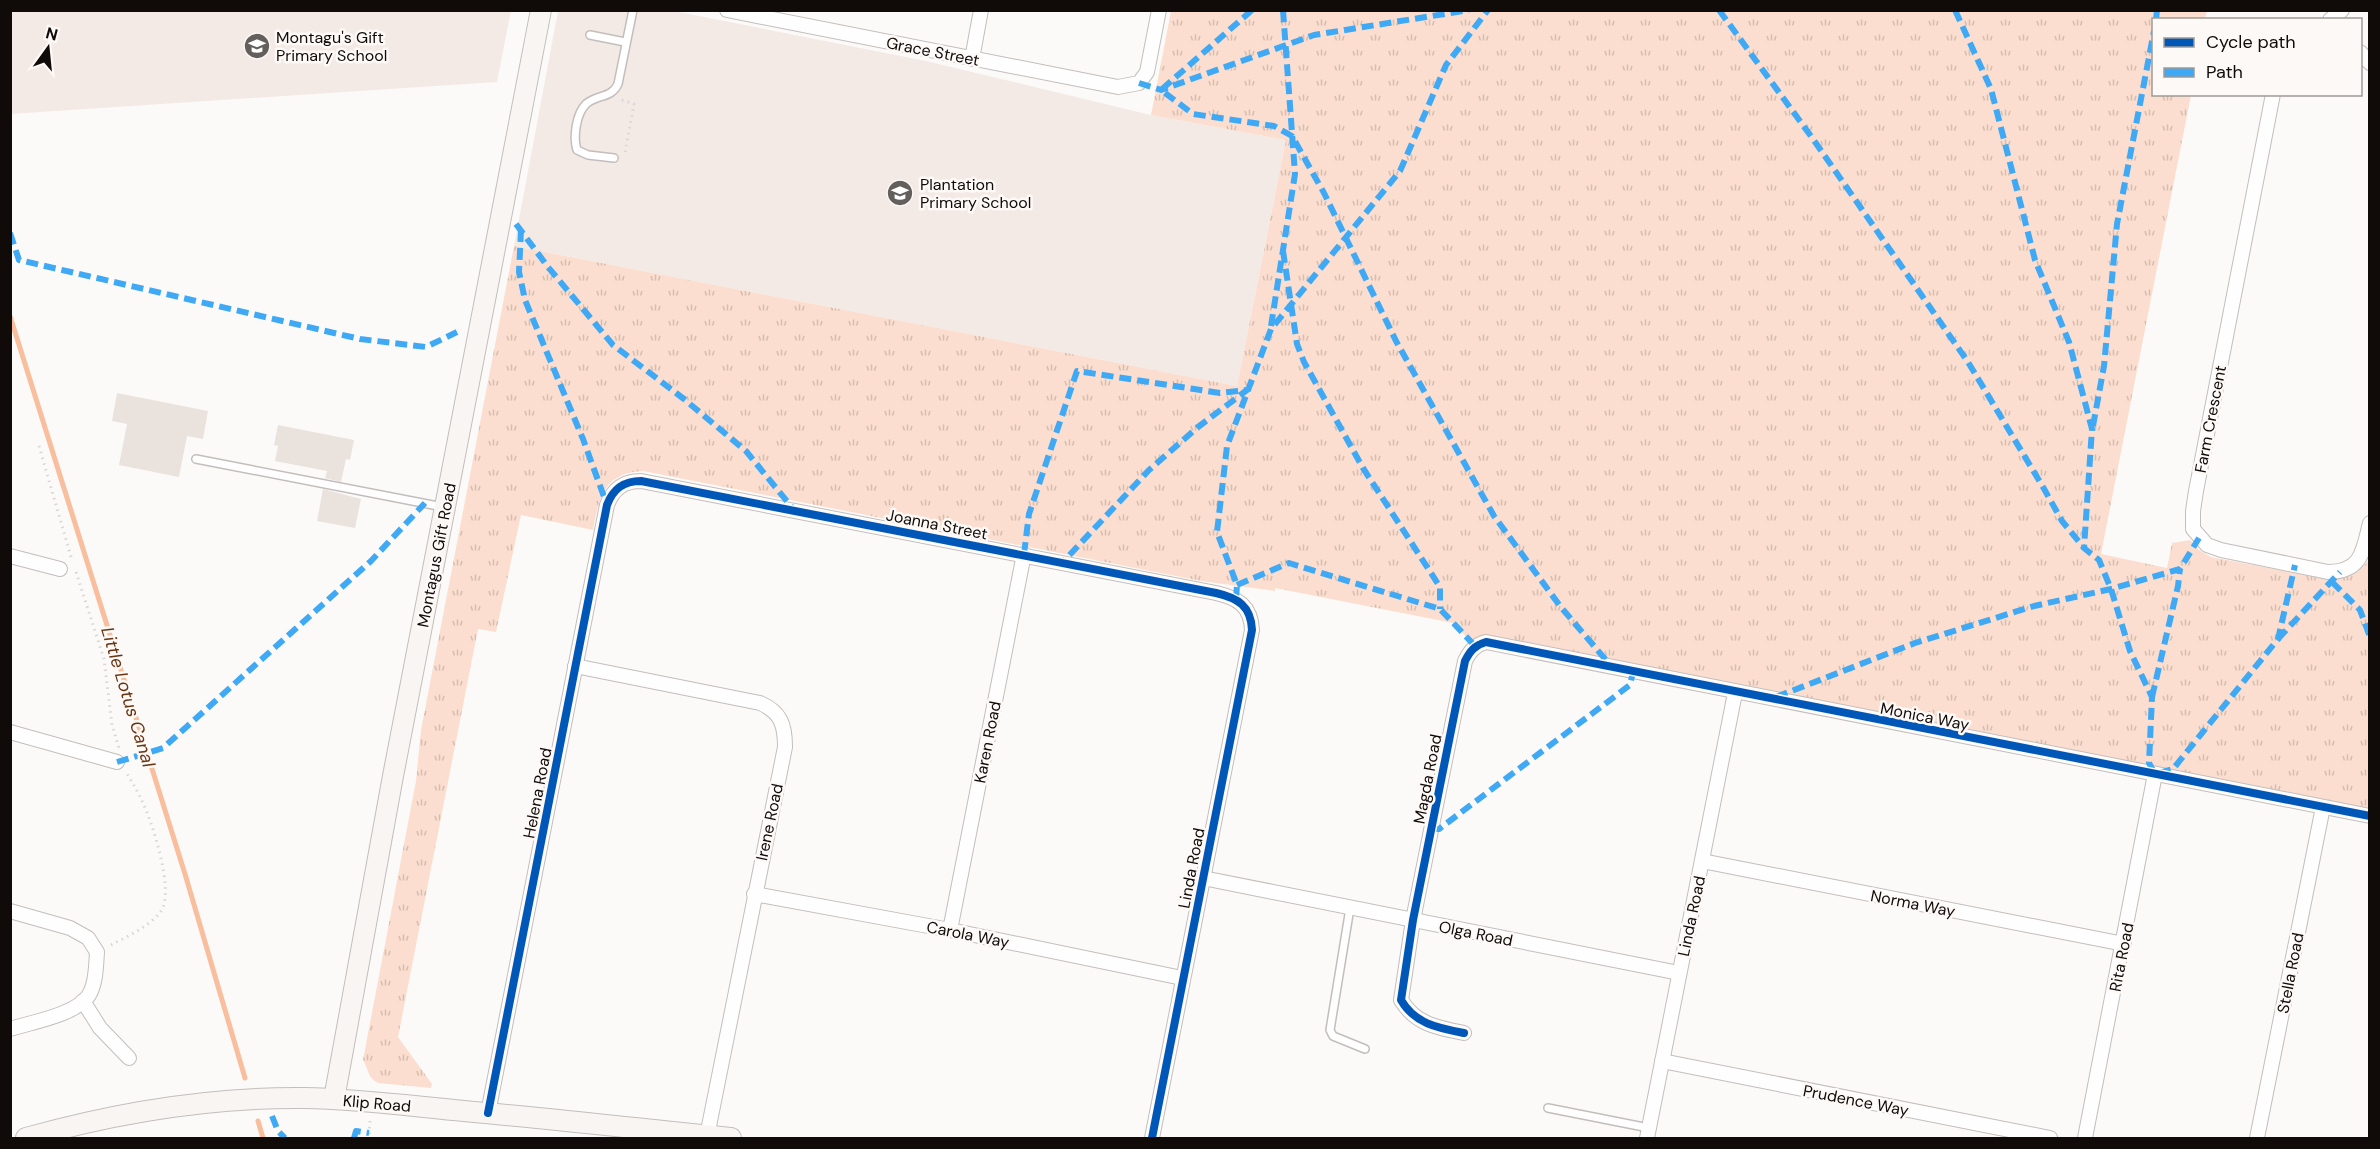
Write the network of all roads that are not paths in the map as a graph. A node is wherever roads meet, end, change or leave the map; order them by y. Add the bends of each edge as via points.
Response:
1 (541, 10) edge
2 (633, 10) edge
3 (727, 10) edge
4 (810, 10) edge
5 (981, 10) edge
6 (1159, 10) edge
7 (807, 26) junction
8 (590, 35) dead end
9 (625, 42) junction
10 (972, 59) junction
11 (2273, 96) edge
12 (614, 158) road end
13 (196, 459) dead end
14 (623, 484) joint
15 (445, 507) junction
16 (2370, 523) edge
17 (1024, 554) junction
18 (10, 556) edge
19 (60, 569) dead end
20 (1243, 604) joint
21 (1476, 647) joint
22 (575, 666) junction
23 (1735, 693) junction
24 (10, 732) edge
25 (121, 760) road end
26 (2155, 774) junction
27 (2323, 807) junction
28 (2370, 816) edge
29 (1702, 861) junction
30 (1203, 878) junction
31 (754, 894) junction
32 (1350, 908) junction
33 (10, 911) edge
34 (1413, 920) junction
35 (950, 930) junction
36 (2124, 944) junction
37 (1679, 973) junction
38 (1182, 978) junction
39 (83, 1001) junction
40 (10, 1029) edge
41 (1464, 1033) dead end
42 (1365, 1049) dead end
43 (129, 1058) dead end
44 (1662, 1061) junction
45 (334, 1099) junction
46 (1548, 1108) dead end
47 (488, 1113) junction
48 (1648, 1133) edge
49 (707, 1137) edge
50 (26, 1138) edge
51 (731, 1138) edge
52 (1152, 1138) edge
53 (2050, 1138) edge
54 (2085, 1138) edge
55 (2257, 1138) edge

1 - 15 street, Montagus Gift Road
2 - 9 lane
3 - 7 street, Grace Street
4 - 7 street
5 - 10 street
6 - 10 street, Grace Street via 1147,72 1139,83 1118,87
7 - 10 street, Grace Street
8 - 9 lane
9 - 12 lane via 615,90 586,104 574,137 577,150
11 - 16 street, Farm Crescent via 2196,491 2193,529 2207,544 2222,550 2340,572 2359,560
13 - 15 lane
14 - 17 street, Joanna Street via 641,481
14 - 22 street, Helena Road via 607,505
15 - 45 street, Montagus Gift Road
17 - 20 street, Joanna Street via 1216,593
17 - 35 street, Karen Road
18 - 19 street
20 - 30 street, Linda Road via 1249,612 1252,630
21 - 23 street, Monica Way via 1486,642
21 - 34 street, Magda Road via 1465,661
22 - 31 street, Irene Road via 760,703 780,717 785,747
22 - 47 street, Helena Road
23 - 26 street, Monica Way
23 - 29 street, Linda Road
24 - 25 street
26 - 27 street, Monica Way
26 - 36 street, Rita Road
27 - 28 street, Monica Way
27 - 55 street, Stella Road
29 - 36 street, Norma Way
29 - 37 street, Linda Road
30 - 32 street, Olga Road
30 - 38 street, Linda Road
31 - 35 street, Carola Way
31 - 49 street, Irene Road
32 - 34 street, Olga Road
32 - 42 lane via 1330,1030 1333,1036
33 - 39 street via 70,928 88,938 97,952 92,986
34 - 37 street, Olga Road
34 - 41 street, Magda Road via 1401,1000 1418,1020
35 - 38 street, Carola Way
36 - 54 street, Rita Road
37 - 44 street, Linda Road
38 - 52 street, Linda Road
39 - 40 street via 62,1013
39 - 43 street via 100,1028
44 - 48 street, Linda Road
44 - 53 street, Prudence Way
45 - 47 street, Klip Road
45 - 50 street, Klip Road via 228,1101 94,1122
46 - 48 lane
47 - 49 street, Klip Road
49 - 51 street, Klip Road

